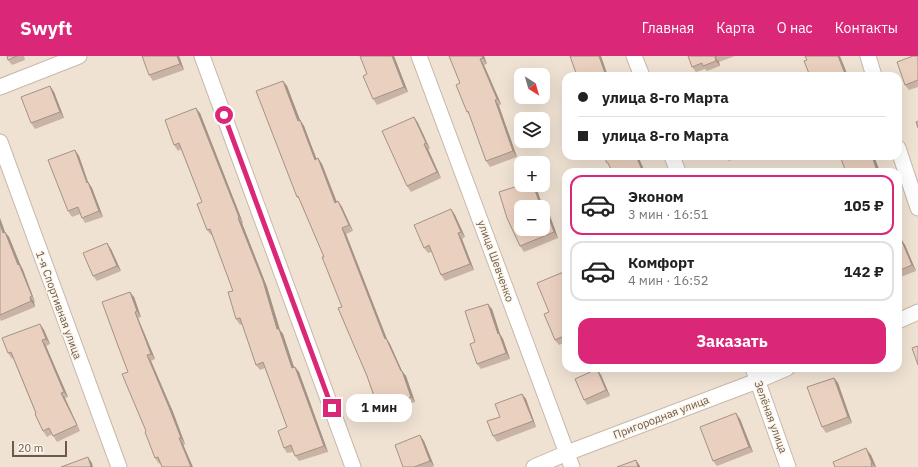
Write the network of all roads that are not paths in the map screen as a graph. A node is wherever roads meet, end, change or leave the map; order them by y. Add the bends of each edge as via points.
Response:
1 (79, 56) edge
2 (202, 56) edge
3 (419, 56) edge
4 (634, 56) edge
5 (868, 56) edge
6 (640, 72) edge
7 (873, 72) edge
8 (0, 87) edge
9 (0, 142) edge
10 (902, 160) edge
11 (918, 208) edge
12 (918, 312) edge
13 (902, 319) edge
14 (766, 372) edge
15 (755, 374) edge
16 (569, 460) edge
17 (119, 467) edge
18 (353, 467) edge
19 (534, 467) edge
20 (788, 467) edge

1 - 8 street
2 - 18 street
3 - 16 street, улица Шевченко
4 - 6 street
5 - 7 street
9 - 17 street, 1-я Спортивная улица
10 - 11 street
12 - 13 street
14 - 15 street, Пригородная улица
15 - 16 street, Пригородная улица
15 - 20 street, Зелёная улица
16 - 19 street, Пригородная улица

